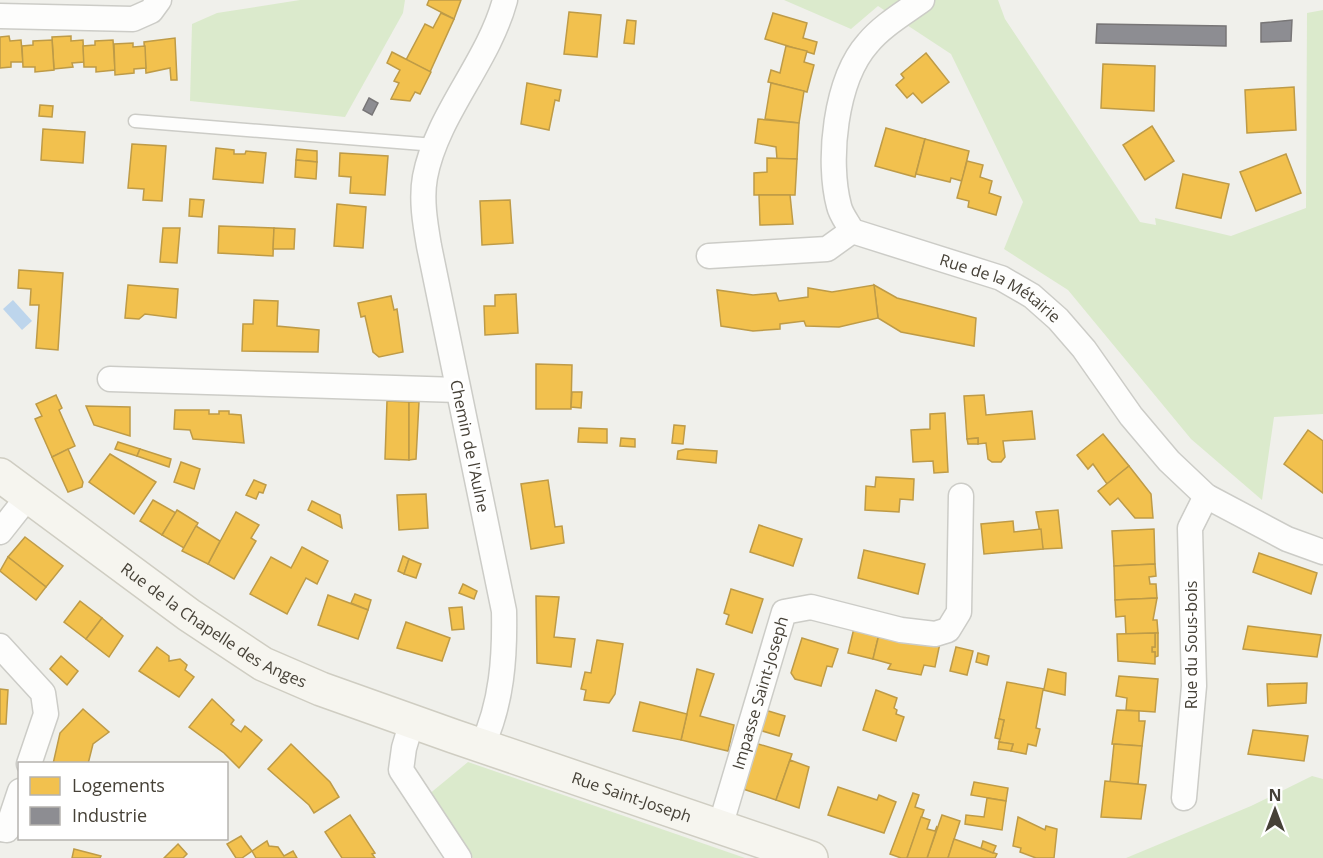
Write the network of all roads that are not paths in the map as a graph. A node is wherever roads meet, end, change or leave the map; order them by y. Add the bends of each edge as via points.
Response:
1 (159, 0) edge
2 (505, 0) edge
3 (922, 0) edge
4 (0, 16) edge
5 (135, 121) dead end
6 (435, 145) junction
7 (852, 231) junction
8 (710, 255) dead end
9 (110, 379) dead end
10 (458, 390) junction
11 (0, 475) edge
12 (30, 494) junction
13 (961, 496) dead end
14 (1206, 496) junction
15 (0, 532) edge
16 (1323, 552) edge
17 (0, 646) edge
18 (412, 721) junction
19 (467, 741) junction
20 (30, 762) edge
21 (18, 797) edge
22 (1184, 798) dead end
23 (720, 827) junction
24 (0, 829) edge
25 (459, 858) edge
26 (811, 858) edge

1 - 4 street via 151,11 133,19
2 - 6 street, Chemin de l'Aulne via 492,40
3 - 7 street via 867,44 846,82 832,174 839,209
5 - 6 lane
6 - 10 street, Chemin de l'Aulne via 425,177 423,208
7 - 8 street via 827,249
7 - 14 street, Rue de la Métairie via 1001,278 1032,296 1078,341 1131,416
9 - 10 street
10 - 19 street, Chemin de l'Aulne via 504,611 498,699
11 - 12 main road, Rue de la Chapelle des Anges
12 - 15 street
12 - 18 main road, Rue de la Chapelle des Anges via 189,615 263,664
13 - 23 street, Impasse Saint-Joseph via 959,612 948,630 935,634 901,630 811,606 784,612
14 - 16 street, Rue de la Métairie via 1287,539
14 - 22 street, Rue du Sous-bois via 1190,528 1194,686
17 - 20 street via 43,693 46,714
18 - 19 main road, Rue de la Chapelle des Anges
18 - 25 street via 401,770
19 - 23 main road, Rue Saint-Joseph
21 - 24 street via 7,830
23 - 26 main road, Rue Saint-Joseph

